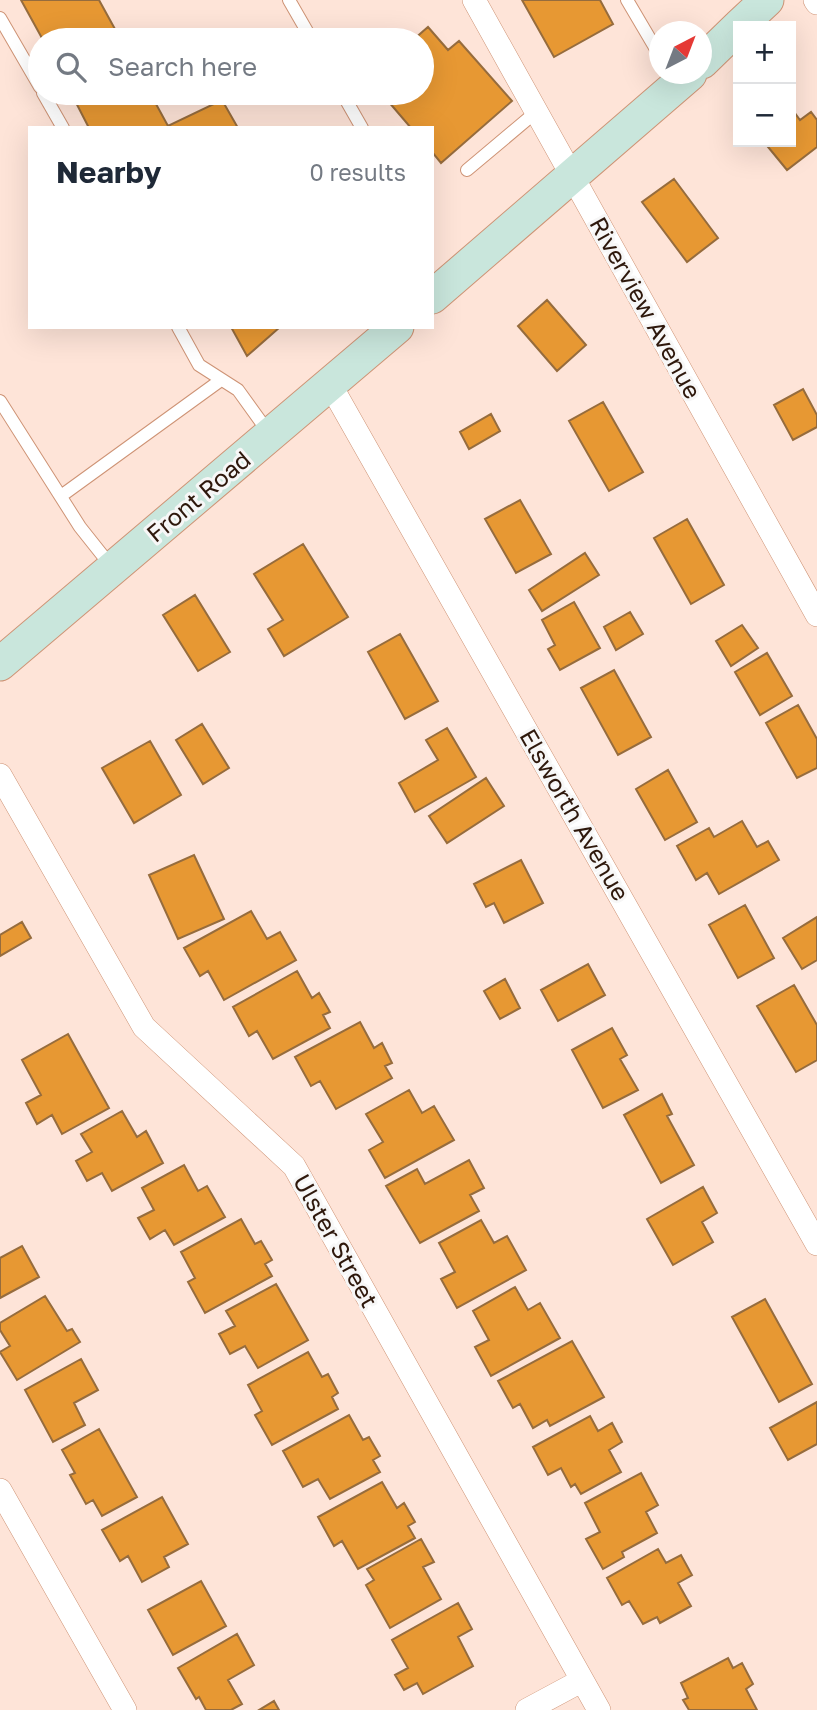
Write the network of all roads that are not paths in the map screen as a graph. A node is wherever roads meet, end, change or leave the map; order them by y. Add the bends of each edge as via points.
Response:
1 (289, 0) edge
2 (474, 0) edge
3 (627, 0) edge
4 (767, 0) edge
5 (0, 18) edge
6 (745, 21) edge
7 (305, 28) edge
8 (733, 33) edge
9 (649, 37) edge
10 (712, 53) edge
11 (28, 67) edge
12 (672, 84) edge
13 (50, 105) edge
14 (349, 105) edge
15 (536, 112) junction
16 (62, 126) edge
17 (361, 126) edge
18 (467, 170) dead end
19 (571, 175) junction
20 (434, 295) edge
21 (178, 329) edge
22 (395, 329) edge
23 (221, 380) junction
24 (331, 386) junction
25 (0, 401) edge
26 (272, 436) junction
27 (61, 496) junction
28 (113, 569) junction
29 (817, 615) edge
30 (0, 664) edge
31 (0, 775) edge
32 (817, 1244) edge
33 (0, 1490) edge
34 (581, 1681) junction
35 (125, 1710) edge
36 (527, 1710) edge
37 (599, 1710) edge

1 - 7 lane
2 - 15 street, Riverview Avenue
3 - 9 lane
4 - 6 main road
5 - 11 lane
8 - 10 main road
12 - 19 main road
13 - 16 lane
14 - 17 lane
15 - 18 lane
15 - 19 street, Riverview Avenue
19 - 20 main road
19 - 29 street, Riverview Avenue
21 - 23 lane via 199,365
22 - 24 main road, Front Road
23 - 26 lane via 238,390
23 - 27 lane
24 - 26 main road, Front Road
24 - 32 street, Elsworth Avenue
25 - 27 lane
26 - 28 main road, Front Road
27 - 28 lane
28 - 30 main road, Front Road
31 - 34 street, Ulster Street via 144,1027 294,1166
33 - 35 street
34 - 36 street
34 - 37 street, Ulster Street

